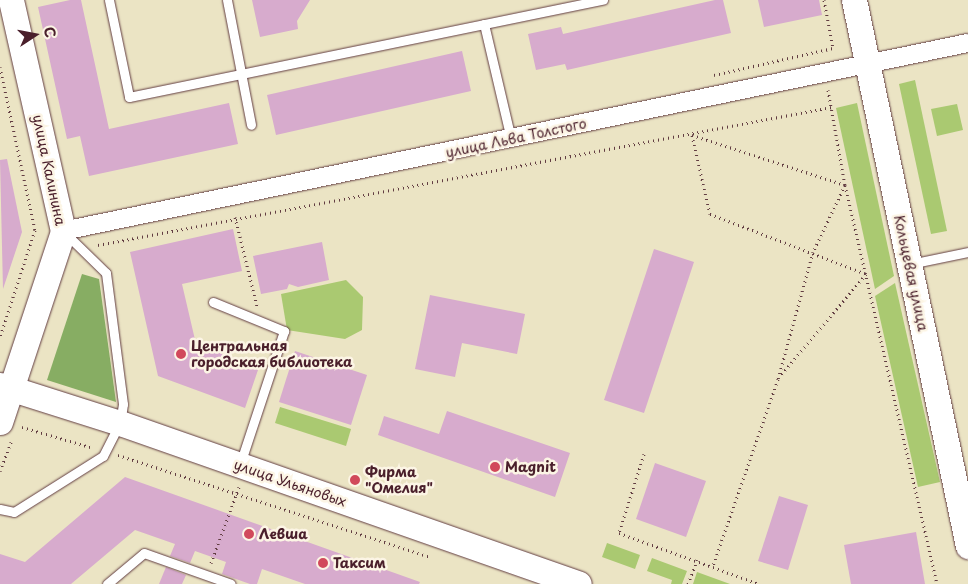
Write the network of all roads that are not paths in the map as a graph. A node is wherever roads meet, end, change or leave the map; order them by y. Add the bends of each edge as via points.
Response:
1 (11, 0) edge
2 (109, 0) edge
3 (227, 0) edge
4 (603, 0) edge
5 (854, 0) edge
6 (484, 24) junction
7 (968, 44) edge
8 (868, 66) junction
9 (241, 74) junction
10 (251, 125) dead end
11 (511, 139) junction
12 (63, 231) junction
13 (968, 252) edge
14 (910, 264) junction
15 (213, 302) dead end
16 (6, 387) edge
17 (0, 422) edge
18 (120, 423) junction
19 (242, 466) junction
20 (0, 509) edge
21 (968, 546) edge
22 (107, 584) edge
23 (231, 584) edge
24 (579, 584) edge

1 - 12 street, улица Калинина
2 - 9 lane via 129,97
3 - 9 lane
4 - 6 lane
5 - 8 street, Кольцевая улица
6 - 9 lane
6 - 11 lane
7 - 8 street, улица Льва Толстого
8 - 11 street, улица Льва Толстого
8 - 14 street, Кольцевая улица
9 - 10 lane
11 - 12 street, улица Льва Толстого
12 - 16 street, улица Калинина
12 - 18 lane via 106,273 124,404
13 - 14 lane
14 - 21 street, Кольцевая улица
15 - 19 lane via 284,331
16 - 17 street, улица Калинина
16 - 18 street, улица Ульяновых
18 - 19 street, улица Ульяновых
18 - 20 lane via 105,452 14,512
19 - 24 street, улица Ульяновых
22 - 23 lane via 144,553

